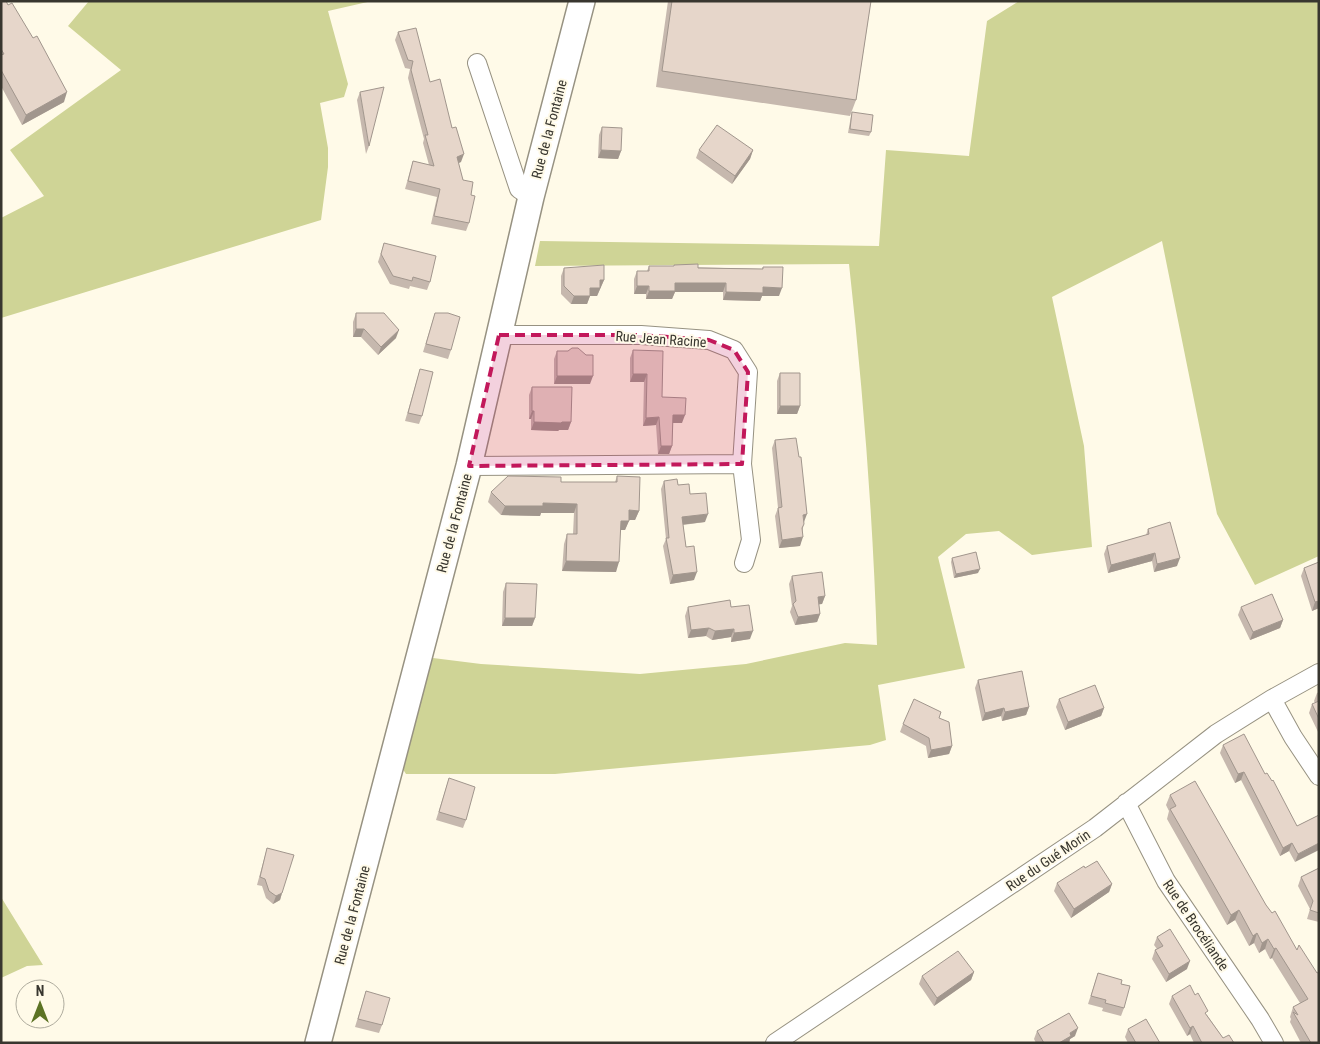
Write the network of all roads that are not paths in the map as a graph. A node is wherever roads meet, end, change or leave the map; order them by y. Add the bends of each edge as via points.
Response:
1 (582, 1) edge
2 (477, 63) dead end
3 (532, 196) junction
4 (499, 335) junction
5 (742, 464) junction
6 (469, 466) junction
7 (744, 563) dead end
8 (1319, 674) edge
9 (1272, 700) junction
10 (1319, 776) edge
11 (1126, 803) junction
12 (318, 1043) edge
13 (775, 1043) edge
14 (1274, 1043) edge

1 - 3 street, Rue de la Fontaine
2 - 3 street via 519,189
3 - 4 street, Rue de la Fontaine
4 - 5 street, Rue Jean Racine via 641,335 709,340 734,350 748,372
4 - 6 street, Rue de la Fontaine
5 - 6 street
5 - 7 street, Rue Jean Racine via 751,540
6 - 12 street, Rue de la Fontaine
8 - 9 street, Rue du Gué Morin
9 - 10 street
9 - 11 street, Rue du Gué Morin via 1216,734
11 - 13 street, Rue du Gué Morin via 1095,828
11 - 14 street, Rue de Brocéliande via 1166,881

